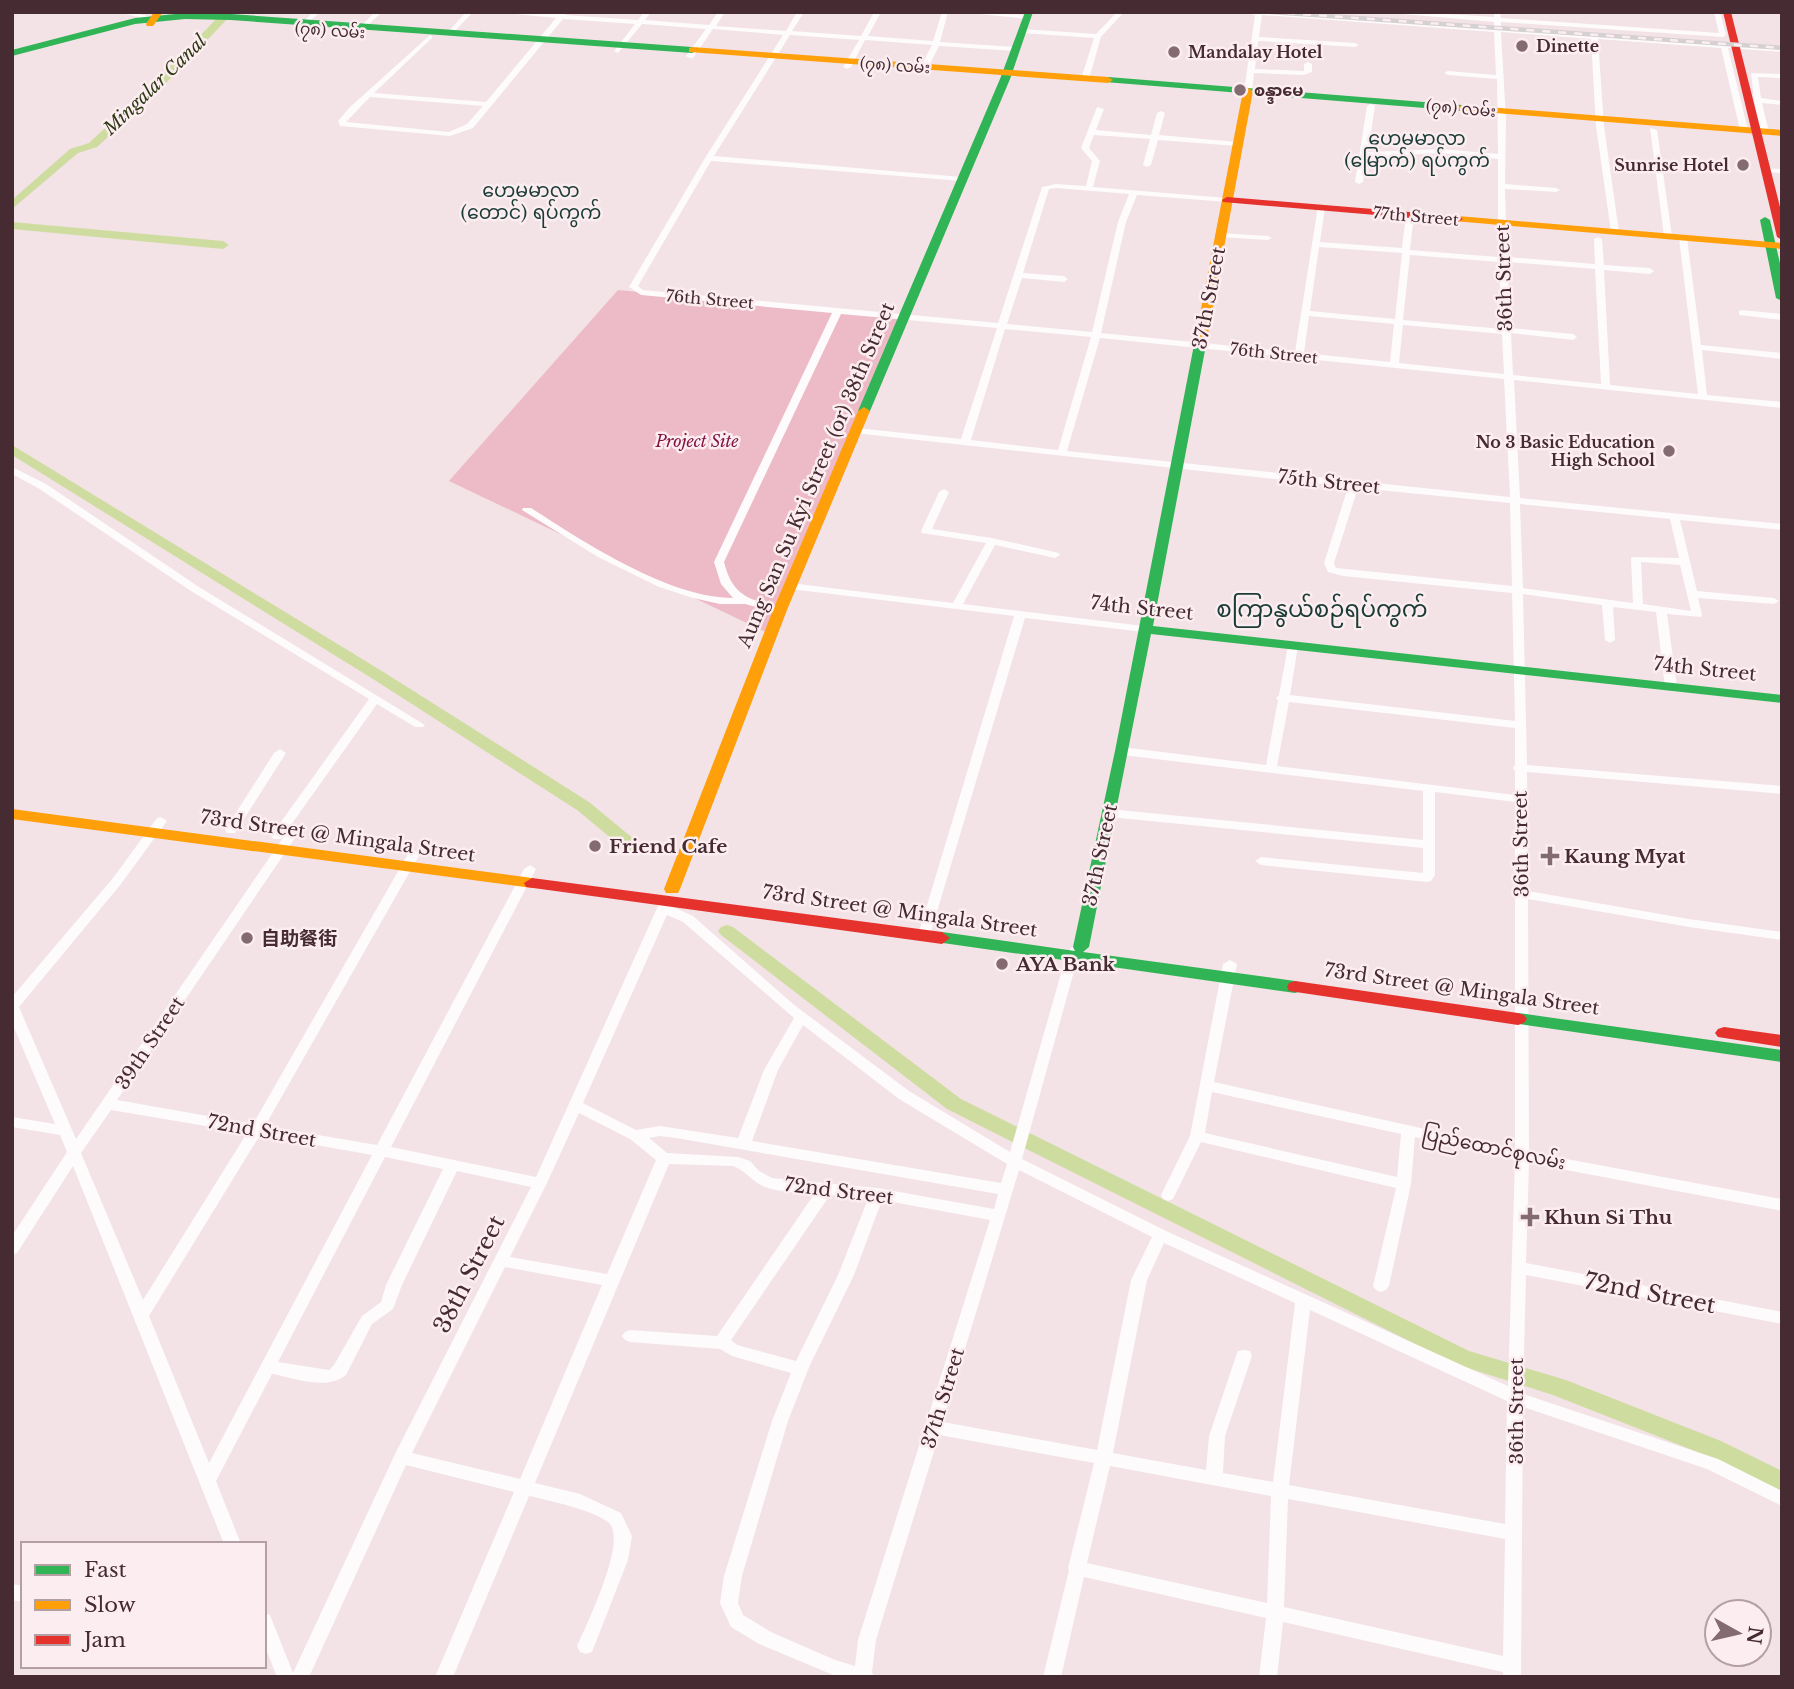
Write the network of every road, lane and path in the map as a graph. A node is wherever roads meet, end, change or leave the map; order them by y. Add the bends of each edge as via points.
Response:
1 (119, 12) edge
2 (379, 12) edge
3 (470, 12) edge
4 (499, 12) edge
5 (648, 12) edge
6 (722, 12) edge
7 (801, 12) edge
8 (878, 12) edge
9 (945, 12) edge
10 (964, 12) edge
11 (1121, 12) edge
12 (1245, 12) edge
13 (1383, 12) edge
14 (1717, 12) edge
15 (1727, 12) edge
16 (1259, 13) edge
17 (188, 14) edge
18 (563, 14) edge
19 (277, 16) edge
20 (1496, 16) edge
21 (312, 17) edge
22 (154, 18) edge
23 (220, 20) junction
24 (1026, 20) edge
25 (640, 22) junction
26 (364, 26) junction
27 (711, 27) junction
28 (1497, 30) junction
29 (451, 32) junction
30 (789, 32) junction
31 (1098, 36) junction
32 (430, 37) junction
33 (1594, 37) junction
34 (864, 38) junction
35 (1256, 39) junction
36 (540, 42) junction
37 (936, 44) junction
38 (1354, 45) dead end
39 (1724, 46) junction
40 (620, 48) junction
41 (1016, 49) junction
42 (1782, 50) edge
43 (12, 53) edge
44 (692, 53) junction
45 (12, 59) edge
46 (771, 59) junction
47 (848, 64) junction
48 (1308, 64) dead end
49 (923, 70) junction
50 (1252, 71) junction
51 (1448, 73) dead end
52 (1006, 76) junction
53 (1782, 76) edge
54 (1498, 77) junction
55 (1085, 79) junction
56 (1247, 94) junction
57 (368, 95) junction
58 (1758, 100) junction
59 (1782, 103) edge
60 (488, 104) junction
61 (1371, 106) junction
62 (1100, 109) dead end
63 (1161, 113) dead end
64 (1501, 115) junction
65 (1600, 122) junction
66 (1653, 130) junction
67 (1754, 131) junction
68 (1090, 132) junction
69 (1782, 133) edge
70 (1154, 137) junction
71 (1782, 140) edge
72 (1237, 144) junction
73 (1363, 155) junction
74 (1502, 156) junction
75 (709, 158) junction
76 (1147, 164) dead end
77 (1774, 171) edge
78 (962, 179) junction
79 (1359, 182) dead end
80 (1502, 186) junction
81 (1089, 188) junction
82 (1556, 190) dead end
83 (1134, 192) junction
84 (1227, 200) junction
85 (1778, 200) edge
86 (1321, 208) junction
87 (1410, 215) junction
88 (1501, 223) junction
89 (1615, 232) junction
90 (1221, 234) junction
91 (1675, 237) junction
92 (1268, 238) dead end
93 (1598, 239) dead end
94 (1778, 242) edge
95 (1316, 244) junction
96 (1406, 251) junction
97 (1503, 259) junction
98 (1599, 267) junction
99 (1650, 271) dead end
100 (1019, 275) junction
101 (1064, 279) dead end
102 (1782, 298) edge
103 (838, 310) junction
104 (1305, 313) junction
105 (1742, 313) dead end
106 (1782, 317) edge
107 (905, 318) junction
108 (1399, 321) junction
109 (1003, 327) junction
110 (1506, 331) junction
111 (1096, 335) junction
112 (1573, 337) dead end
113 (1200, 345) junction
114 (1697, 347) junction
115 (1298, 356) junction
116 (1782, 356) edge
117 (1394, 366) junction
118 (1508, 378) junction
119 (1606, 387) junction
120 (1703, 397) junction
121 (1782, 405) edge
122 (857, 431) junction
123 (965, 443) junction
124 (1062, 453) junction
125 (1176, 466) junction
126 (12, 470) edge
127 (1354, 485) junction
128 (944, 492) dead end
129 (1515, 501) junction
130 (527, 510) dead end
131 (1674, 516) junction
132 (1782, 527) edge
133 (992, 541) junction
134 (1055, 555) dead end
135 (1686, 562) junction
136 (790, 586) junction
137 (1517, 590) junction
138 (1693, 594) junction
139 (745, 601) junction
140 (1607, 601) junction
141 (1774, 601) dead end
142 (1638, 605) junction
143 (957, 606) junction
144 (780, 610) junction
145 (1661, 611) junction
146 (1020, 615) junction
147 (1144, 629) junction
148 (1610, 640) dead end
149 (1293, 646) junction
150 (1519, 670) junction
151 (1671, 687) junction
152 (1282, 698) junction
153 (1782, 699) edge
154 (374, 700) junction
155 (419, 725) dead end
156 (1521, 725) junction
157 (1122, 751) junction
158 (281, 753) dead end
159 (1519, 768) junction
160 (1271, 769) junction
161 (1429, 788) junction
162 (1782, 790) edge
163 (1520, 799) junction
164 (12, 801) edge
165 (1109, 813) junction
166 (12, 814) edge
167 (104, 819) junction
168 (157, 827) junction
169 (231, 830) junction
170 (283, 841) junction
171 (1429, 845) junction
172 (411, 860) junction
173 (1261, 861) dead end
174 (526, 876) junction
175 (1522, 894) junction
176 (667, 900) junction
177 (925, 929) junction
178 (1782, 936) edge
179 (1077, 951) junction
180 (1229, 971) junction
181 (12, 1006) edge
182 (1523, 1012) junction
183 (801, 1017) junction
184 (1782, 1041) edge
185 (1782, 1056) edge
186 (1208, 1086) junction
187 (108, 1104) junction
188 (574, 1104) junction
189 (12, 1122) edge
190 (256, 1130) junction
191 (1408, 1130) junction
192 (66, 1131) junction
193 (635, 1135) junction
194 (1197, 1136) junction
195 (743, 1145) junction
196 (382, 1151) junction
197 (75, 1152) junction
198 (1522, 1156) junction
199 (664, 1158) junction
200 (1016, 1158) junction
201 (452, 1166) junction
202 (540, 1183) junction
203 (1404, 1184) junction
204 (826, 1189) junction
205 (1007, 1190) junction
206 (877, 1194) junction
207 (1168, 1195) dead end
208 (1782, 1205) edge
209 (999, 1216) junction
210 (1161, 1235) junction
211 (12, 1249) edge
212 (502, 1261) junction
213 (1519, 1268) junction
214 (612, 1281) junction
215 (1381, 1286) dead end
216 (1303, 1301) junction
217 (141, 1316) junction
218 (1782, 1318) edge
219 (630, 1336) dead end
220 (723, 1343) junction
221 (1244, 1356) dead end
222 (268, 1367) junction
223 (801, 1369) junction
224 (1517, 1390) junction
225 (934, 1427) junction
226 (1104, 1456) junction
227 (402, 1457) junction
228 (1214, 1477) junction
229 (208, 1480) junction
230 (525, 1486) junction
231 (1280, 1489) junction
232 (1782, 1499) edge
233 (1515, 1533) junction
234 (232, 1542) edge
235 (1076, 1568) junction
236 (1275, 1612) junction
237 (266, 1626) edge
238 (586, 1646) dead end
239 (1512, 1672) edge
240 (863, 1676) edge
241 (286, 1677) edge
242 (300, 1677) edge
243 (444, 1677) edge
244 (1052, 1677) edge
245 (1268, 1677) edge

1 - 22 street
2 - 26 street
3 - 29 street
4 - 18 street
5 - 25 street
6 - 27 street
7 - 30 street
8 - 34 street
9 - 37 street
10 - 24 street
11 - 31 street
12 - 16 street
13 - 20 street
14 - 20 street via 1723,35
15 - 67 main road
16 - 28 street
16 - 35 street, 37th Street
17 - 22 main road, (၇၈) လမ်း
17 - 23 main road, (၇၈) လမ်း
18 - 25 street
18 - 36 street
19 - 21 main road, (၇၈) လမ်း
19 - 23 main road, (၇၈) လမ်း
20 - 28 street, 36th Street
21 - 26 main road, (၇၈) လမ်း
22 - 23 main road, (၇၈) လမ်း
22 - 43 main road, (၇၈) လမ်း
22 - 45 main road, (၇၈) လမ်း
23 - 32 main road, (၇၈) လမ်း
24 - 31 street
24 - 41 main road
25 - 27 street
25 - 40 street
26 - 29 main road, (၇၈) လမ်း
27 - 30 street
27 - 44 street
28 - 33 street
28 - 54 street, 36th Street
29 - 36 main road, (၇၈) လမ်း
30 - 34 street
30 - 46 street
31 - 55 street
32 - 36 main road, (၇၈) လမ်း
32 - 57 street
33 - 39 street
33 - 65 street
34 - 37 street
34 - 47 street
35 - 38 street
35 - 50 street, 37th Street
36 - 40 main road, (၇၈) လမ်း
36 - 60 street
37 - 41 street
37 - 49 street
39 - 42 street
39 - 67 street
40 - 44 main road, (၇၈) လမ်း
41 - 52 main road
44 - 46 main road, (၇၈) လမ်း
46 - 47 main road, (၇၈) လမ်း
46 - 75 street
47 - 49 main road, (၇၈) လမ်း
48 - 50 street via 1304,73
49 - 52 main road, (၇၈) လမ်း
50 - 56 street, 37th Street
51 - 54 street
52 - 55 main road, (၇၈) လမ်း
52 - 56 main road, (၇၈) လမ်း
52 - 78 main road, Aung San Su Kyi Street (or) 38th Street
53 - 58 street via 1754,75
54 - 64 street, 36th Street
55 - 56 main road, (၇၈) လမ်း
56 - 61 main road, (၇၈) လမ်း
56 - 64 main road, (၇၈) လမ်း
56 - 72 main road, 37th Street
57 - 60 street
57 - 60 street via 343,124 450,134 470,126
58 - 59 street
58 - 67 street
61 - 64 main road, (၇၈) လမ်း
61 - 73 street
62 - 68 street
63 - 70 street
64 - 65 main road, (၇၈) လမ်း
64 - 74 street, 36th Street
65 - 66 main road, (၇၈) လမ်း
65 - 67 main road, (၇၈) လမ်း
65 - 89 street
66 - 67 main road, (၇၈) လမ်း
66 - 91 street
67 - 69 main road, (၇၈) လမ်း
67 - 71 main road, (၇၈) လမ်း
67 - 77 main road
67 - 94 main road
68 - 70 street
68 - 81 street via 1085,148 1096,161
70 - 72 street
70 - 76 street
72 - 84 main road, 37th Street
73 - 74 street via 1441,151
73 - 79 street
74 - 80 street, 36th Street
75 - 78 street
75 - 103 street, 76th Street via 633,286 641,292
77 - 85 main road
78 - 107 main road, Aung San Su Kyi Street (or) 38th Street
80 - 82 street
80 - 88 street, 36th Street
81 - 83 street, 77th Street
81 - 100 street, 77th Street via 1046,187
83 - 84 street, 77th Street
83 - 111 street via 1122,222
84 - 86 main road, 77th Street
84 - 90 main road, 37th Street
85 - 94 main road
86 - 87 main road, 77th Street
86 - 95 street
87 - 88 main road, 77th Street
87 - 96 street
88 - 89 main road, 77th Street
88 - 97 street, 36th Street
89 - 91 main road, 77th Street
90 - 92 street
90 - 113 main road, 37th Street
91 - 94 main road, 77th Street
91 - 114 street
93 - 98 street
94 - 102 main road
95 - 96 street
95 - 104 street
96 - 97 street
96 - 108 street
97 - 98 street
97 - 110 street, 36th Street
98 - 99 street
98 - 119 street
100 - 101 street
100 - 109 street
103 - 107 street, 76th Street
103 - 139 street via 719,562 721,577 731,593
104 - 108 street
104 - 115 street
105 - 106 street
107 - 109 street, 76th Street
107 - 122 main road, Aung San Su Kyi Street (or) 38th Street
108 - 110 street
108 - 117 street
109 - 111 street, 76th Street
109 - 123 street
110 - 112 street
110 - 118 street, 36th Street
111 - 113 street, 76th Street
111 - 124 street
113 - 115 street, 76th Street
113 - 125 main road, 37th Street
114 - 116 street
114 - 120 street
115 - 117 street, 76th Street
117 - 118 street, 76th Street
118 - 119 street, 76th Street
118 - 129 street, 36th Street
119 - 120 street, 76th Street
120 - 121 street, 76th Street
122 - 123 street, 75th Street
122 - 136 main road, Aung San Su Kyi Street (or) 38th Street
123 - 124 street, 75th Street
124 - 125 street, 75th Street
125 - 127 street, 75th Street
125 - 147 main road, 37th Street
126 - 154 street
127 - 129 street, 75th Street
127 - 137 street via 1329,563 1332,570
128 - 133 street via 926,531
129 - 131 street, 75th Street
129 - 137 street, 36th Street
130 - 139 street via 590,550 654,580 700,596
131 - 132 street, 75th Street
131 - 135 street
133 - 134 street
133 - 143 street
135 - 138 street
135 - 142 street via 1636,559
136 - 143 street, 74th Street
136 - 144 main road, Aung San Su Kyi Street (or) 38th Street
137 - 140 street
137 - 150 street, 36th Street
138 - 141 street
138 - 145 street via 1697,615
139 - 144 street
140 - 142 street
140 - 148 street
142 - 145 street
143 - 146 street, 74th Street
144 - 176 main road, Aung San Su Kyi Street (or) 38th Street
145 - 151 street
146 - 147 street, 74th Street
146 - 177 street
147 - 149 main road, 74th Street
147 - 157 main road, 37th Street
149 - 150 main road, 74th Street
149 - 152 street
150 - 151 main road, 74th Street
150 - 156 street, 36th Street
151 - 153 main road, 74th Street
152 - 156 street
152 - 160 street
154 - 155 street
154 - 170 street, 39th Street
156 - 159 street, 36th Street
157 - 160 street
157 - 165 main road, 37th Street
158 - 169 street
159 - 162 street
159 - 163 street, 36th Street
160 - 161 street
161 - 163 street
161 - 171 street
163 - 175 street, 36th Street
164 - 167 main road, 73rd Street @ Mingala Street
165 - 171 street
165 - 179 main road, 37th Street
166 - 167 main road, 73rd Street @ Mingala Street
167 - 168 main road, 73rd Street @ Mingala Street
168 - 169 main road, 73rd Street @ Mingala Street
168 - 170 main road, 73rd Street @ Mingala Street
168 - 181 street
169 - 170 main road, 73rd Street @ Mingala Street
170 - 172 main road, 73rd Street @ Mingala Street
170 - 187 street, 39th Street
171 - 173 street via 1429,875 1422,878
172 - 174 main road, 73rd Street @ Mingala Street
172 - 190 street
174 - 176 main road, 73rd Street @ Mingala Street
174 - 196 street
175 - 178 street
175 - 182 street, 36th Street
176 - 177 main road, 73rd Street @ Mingala Street
176 - 183 street
176 - 188 street, 38th Street
177 - 179 main road, 73rd Street @ Mingala Street
179 - 180 main road, 73rd Street @ Mingala Street
179 - 200 street, 37th Street
180 - 182 main road, 73rd Street @ Mingala Street
180 - 186 street
181 - 192 street
182 - 184 main road, 73rd Street @ Mingala Street
182 - 185 main road, 73rd Street @ Mingala Street
182 - 198 street, 36th Street
183 - 195 street via 771,1070
183 - 200 street via 904,1095
186 - 191 street, ပြည်ထောင်စုလမ်း
186 - 194 street
187 - 190 street, 72nd Street
187 - 197 street, 39th Street
188 - 193 street
188 - 202 street, 38th Street
189 - 192 street
190 - 196 street, 72nd Street
190 - 217 street
191 - 198 street, ပြည်ထောင်စုလမ်း
191 - 203 street
192 - 197 street
193 - 195 street via 660,1132
193 - 199 street
194 - 203 street
194 - 207 street
195 - 205 street
196 - 201 street, 72nd Street
196 - 222 street
197 - 211 street, 39th Street
197 - 217 street
198 - 208 street, ပြည်ထောင်စုလမ်း
198 - 213 street, 36th Street
199 - 204 street, 72nd Street via 733,1161 770,1183
199 - 214 street
200 - 205 street, 37th Street
200 - 210 street
201 - 202 street, 72nd Street
201 - 222 street via 388,1305 367,1320 340,1370 328,1377
202 - 212 street, 38th Street
203 - 215 street
204 - 206 street, 72nd Street
204 - 220 street
205 - 209 street, 37th Street
206 - 209 street, 72nd Street
206 - 223 street via 846,1275
209 - 225 street, 37th Street
210 - 216 street
210 - 226 street via 1139,1280
212 - 214 street
212 - 227 street, 38th Street
213 - 218 street, 72nd Street
213 - 224 street, 36th Street
214 - 230 street
216 - 224 street
216 - 231 street
217 - 229 street
219 - 220 street
220 - 223 street via 732,1350
221 - 228 street via 1217,1436
222 - 229 street
223 - 240 street via 762,1477 729,1603 737,1621 765,1639
224 - 232 street via 1712,1464
224 - 233 street, 36th Street
225 - 226 street
225 - 240 street, 37th Street via 867,1640
226 - 228 street
226 - 235 street
227 - 230 street
227 - 242 street, 38th Street
228 - 231 street
229 - 234 street
230 - 238 street via 603,1510 615,1517 624,1536 620,1560
230 - 243 street
231 - 233 street
231 - 236 street
233 - 239 street, 36th Street
235 - 236 street
235 - 244 street
236 - 239 street
236 - 245 street
237 - 241 street

